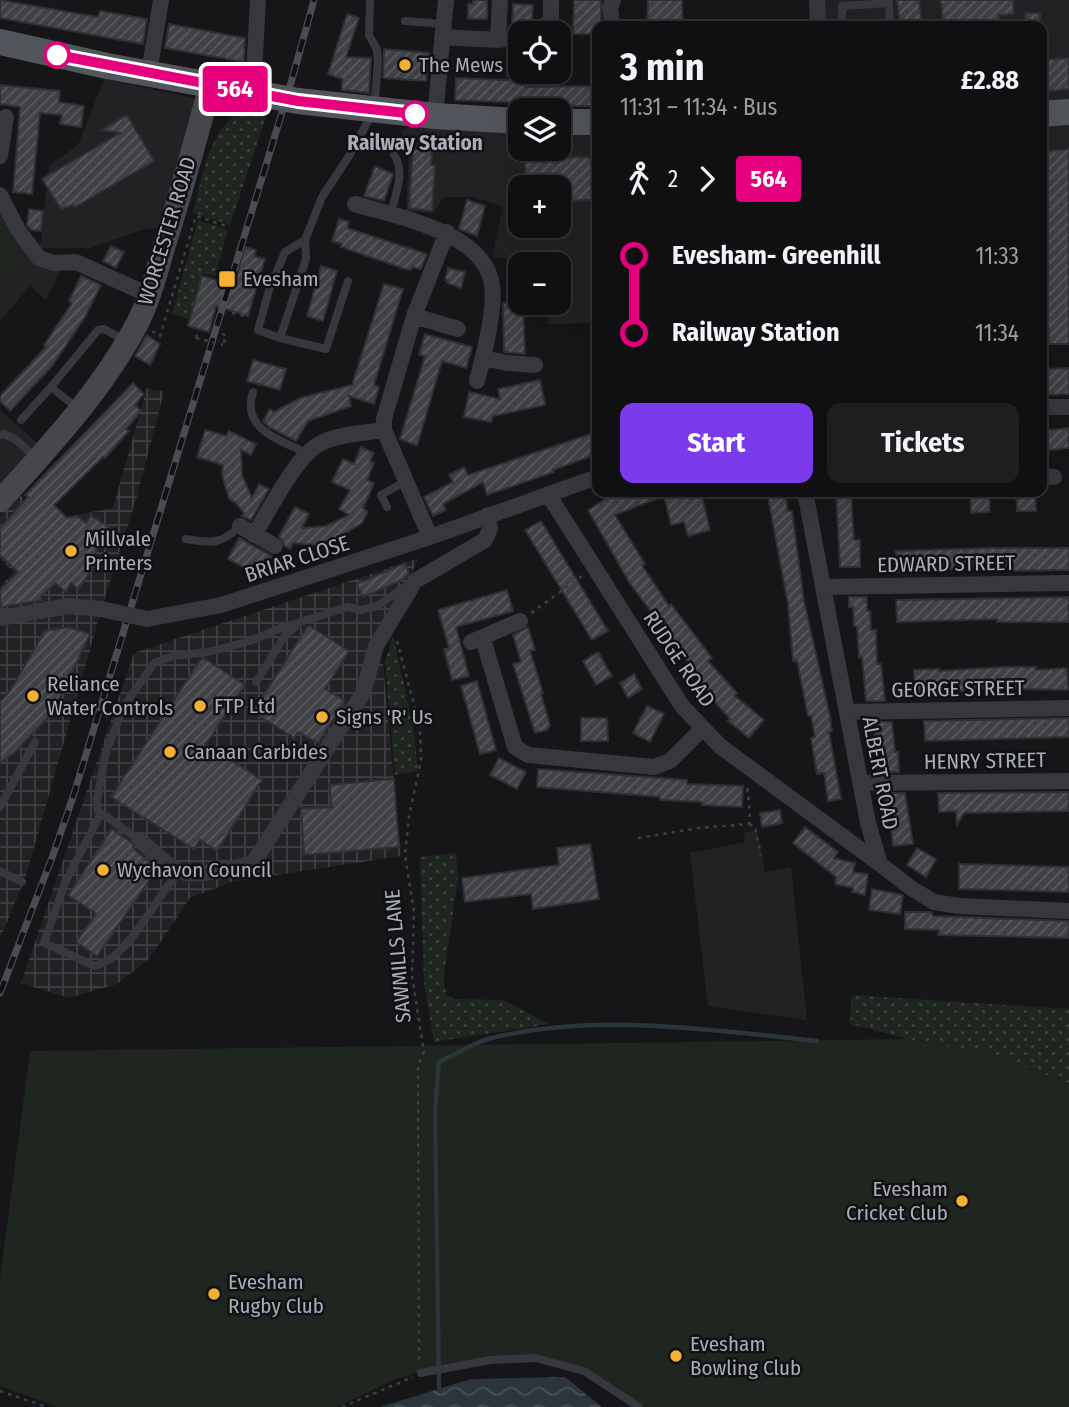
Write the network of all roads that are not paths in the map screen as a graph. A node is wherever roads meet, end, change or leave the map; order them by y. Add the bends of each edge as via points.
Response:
1 (161, 0) edge
2 (258, 0) edge
3 (370, 0) edge
4 (446, 0) edge
5 (500, 0) edge
6 (551, 0) edge
7 (613, 0) edge
8 (817, 0) edge
9 (405, 20) dead end
10 (551, 21) edge
11 (611, 21) edge
12 (818, 21) edge
13 (842, 21) edge
14 (890, 21) edge
15 (443, 30) junction
16 (508, 39) edge
17 (498, 40) junction
18 (0, 42) edge
19 (149, 73) junction
20 (211, 84) junction
21 (257, 93) junction
22 (374, 110) junction
23 (1069, 112) edge
24 (1047, 114) edge
25 (435, 116) junction
26 (508, 120) edge
27 (571, 122) edge
28 (592, 122) edge
29 (3, 125) edge
30 (394, 155) dead end
31 (0, 156) edge
32 (0, 195) edge
33 (355, 204) dead end
34 (390, 215) junction
35 (447, 232) junction
36 (304, 240) junction
37 (348, 281) dead end
38 (149, 295) junction
39 (414, 316) junction
40 (458, 328) dead end
41 (132, 332) junction
42 (280, 338) junction
43 (482, 358) junction
44 (536, 365) dead end
45 (477, 382) dead end
46 (51, 387) junction
47 (253, 392) dead end
48 (1047, 407) edge
49 (1069, 408) edge
50 (79, 410) junction
51 (21, 420) dead end
52 (384, 430) junction
53 (0, 435) edge
54 (307, 453) junction
55 (37, 460) junction
56 (592, 479) edge
57 (406, 481) junction
58 (548, 494) junction
59 (806, 497) edge
60 (0, 501) edge
61 (387, 507) dead end
62 (488, 515) junction
63 (247, 531) junction
64 (430, 537) junction
65 (186, 539) dead end
66 (275, 546) dead end
67 (415, 581) junction
68 (1069, 583) edge
69 (824, 587) junction
70 (0, 618) edge
71 (520, 621) road end
72 (300, 622) junction
73 (256, 682) dead end
74 (1069, 708) edge
75 (847, 712) junction
76 (702, 729) junction
77 (35, 742) dead end
78 (1069, 781) edge
79 (860, 783) junction
80 (0, 807) edge
81 (101, 813) junction
82 (142, 842) joint
83 (880, 864) junction
84 (0, 871) edge
85 (180, 871) junction
86 (22, 882) dead end
87 (1069, 911) edge
88 (421, 1373) road end
89 (639, 1407) edge

1 - 19 street
2 - 21 street
3 - 22 lane via 369,35 378,62
4 - 15 street
5 - 17 street
6 - 10 street
7 - 11 street
8 - 12 street
9 - 15 lane
13 - 14 lane via 842,6 889,3
15 - 17 street
15 - 25 street
16 - 17 street
18 - 19 main road
19 - 20 main road
20 - 21 main road
20 - 38 main road, WORCESTER ROAD
21 - 22 main road, bridge
22 - 25 main road
22 - 36 lane via 322,197
23 - 24 main road
25 - 26 main road
27 - 28 main road
29 - 31 street
30 - 34 lane via 400,175
32 - 38 street via 39,258 76,262
33 - 34 street
34 - 35 street
35 - 39 street
35 - 43 street via 475,254 490,276 493,299
36 - 42 lane via 306,259
36 - 42 lane via 285,252 258,330
37 - 42 lane via 326,349
38 - 41 main road, WORCESTER ROAD
39 - 40 street
39 - 52 street
41 - 46 lane via 98,330
41 - 50 main road, WORCESTER ROAD
43 - 44 street
43 - 45 street
46 - 50 lane
46 - 51 lane
47 - 54 lane via 249,410 255,423 267,434
48 - 49 street
50 - 55 main road, WORCESTER ROAD
52 - 54 street via 339,436
52 - 57 street
53 - 55 lane via 15,439
54 - 63 street
55 - 60 main road, WORCESTER ROAD
56 - 58 street, BRIAR CLOSE
57 - 61 lane via 382,495
57 - 64 street
58 - 62 street, BRIAR CLOSE
58 - 76 street, RUDGE ROAD via 682,706
59 - 69 street, ALBERT ROAD
62 - 64 street, BRIAR CLOSE
62 - 67 street via 490,529 485,540
63 - 65 lane via 211,543
63 - 66 street
64 - 70 street, BRIAR CLOSE, bridge via 220,605 147,619 68,606
67 - 72 lane via 377,606 348,607
67 - 85 street via 376,646 363,693 253,863
68 - 69 street, EDWARD STREET
69 - 75 street, ALBERT ROAD
71 - 76 street via 477,640 515,747 528,755 654,767 670,761
72 - 73 lane via 286,634
72 - 81 lane via 250,641 154,663 124,706 106,752 97,800
74 - 75 street, GEORGE STREET
75 - 79 street, ALBERT ROAD
76 - 83 street, RUDGE ROAD
77 - 80 lane
78 - 79 street, HENRY STREET
79 - 83 street, ALBERT ROAD
81 - 82 lane
81 - 85 lane via 65,883 44,943 95,966 104,964 131,938
82 - 85 street
83 - 87 street via 934,902
84 - 86 lane
88 - 89 lane via 490,1360 535,1358 584,1371

